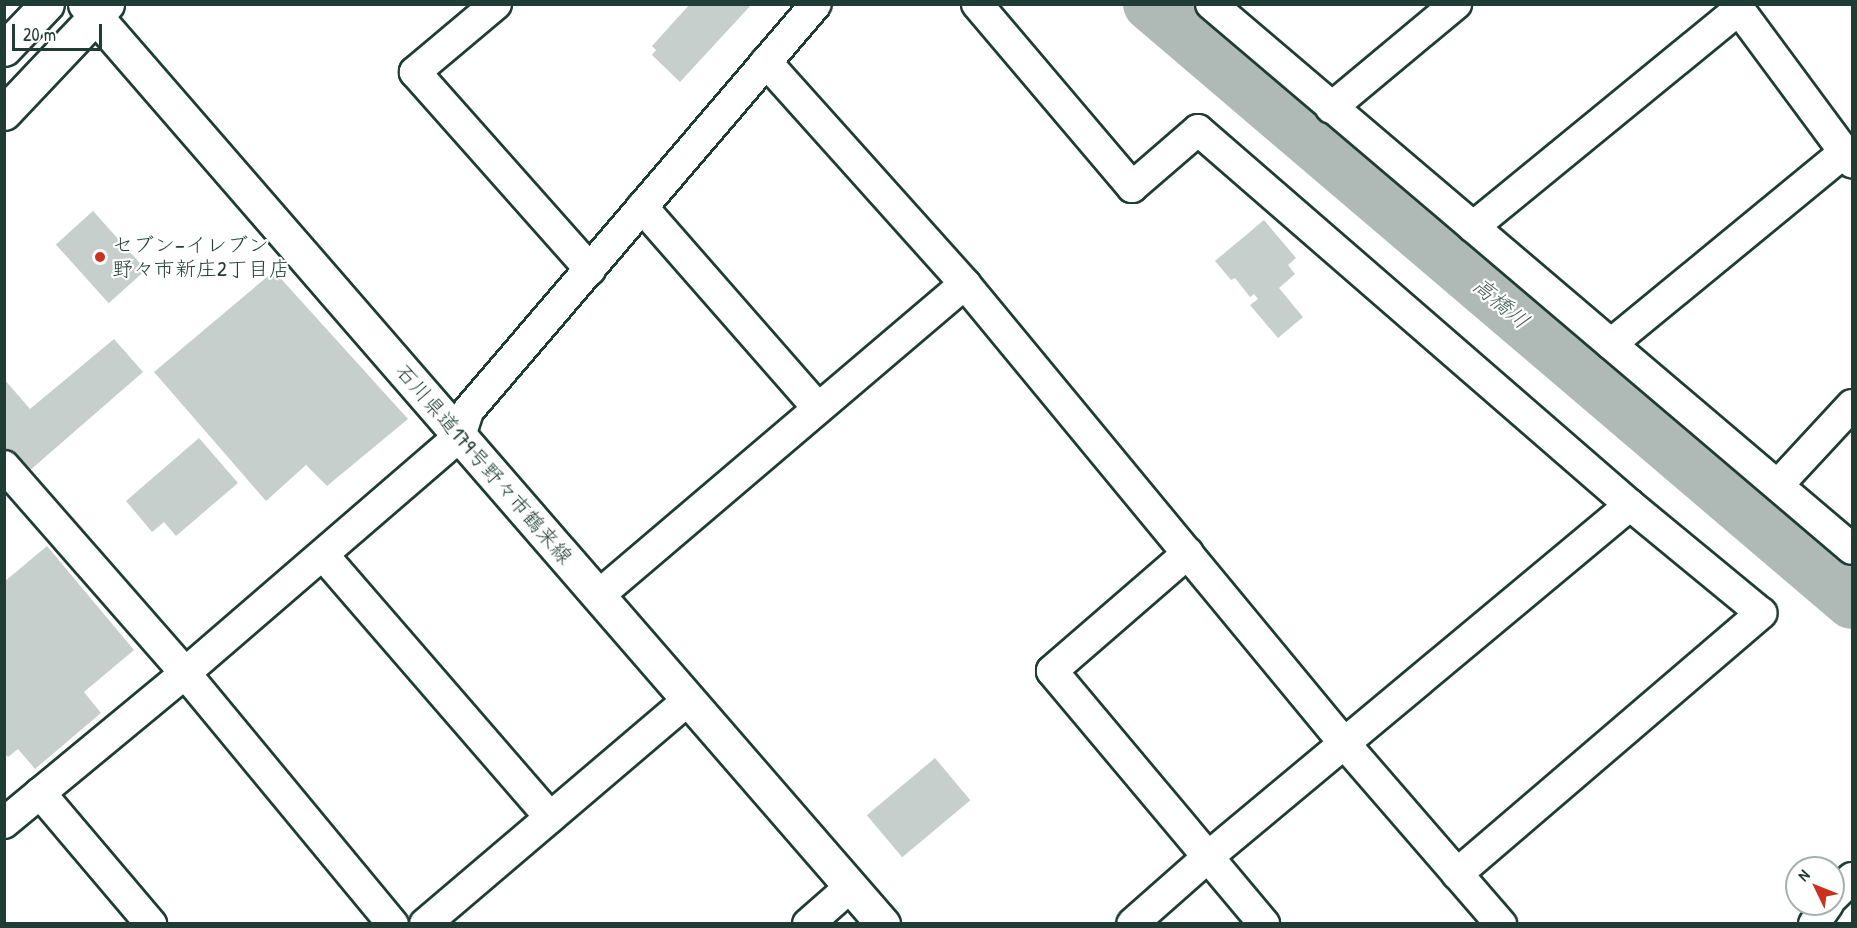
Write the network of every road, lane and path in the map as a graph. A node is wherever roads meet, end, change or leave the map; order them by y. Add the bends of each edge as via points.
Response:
1 (47, 4) edge
2 (496, 4) edge
3 (816, 4) edge
4 (977, 4) edge
5 (1211, 4) edge
6 (1456, 4) edge
7 (1737, 7) edge
8 (96, 8) edge
9 (4, 49) edge
10 (766, 62) junction
11 (1331, 108) junction
12 (4, 113) edge
13 (1849, 157) edge
14 (642, 207) junction
15 (1473, 227) junction
16 (590, 269) junction
17 (965, 284) junction
18 (1611, 345) junction
19 (1852, 405) edge
20 (818, 408) junction
21 (460, 436) junction
22 (4, 466) edge
23 (1778, 485) junction
24 (1630, 505) junction
25 (1852, 549) edge
26 (1188, 553) junction
27 (322, 555) junction
28 (598, 596) junction
29 (185, 673) junction
30 (688, 699) junction
31 (1344, 743) junction
32 (40, 793) junction
33 (550, 817) junction
34 (4, 823) edge
35 (1208, 857) junction
36 (1457, 874) junction
37 (850, 887) junction
38 (151, 924) edge
39 (393, 924) edge
40 (425, 924) edge
41 (808, 924) edge
42 (883, 924) edge
43 (1132, 924) edge
44 (1264, 924) edge
45 (1501, 924) edge

1 - 9 main road
2 - 16 street via 415,72
3 - 10 street
4 - 24 street via 1132,187 1198,130
5 - 11 street
6 - 11 street
7 - 13 street
7 - 15 street
8 - 12 main road
8 - 21 main road, 石川県道179号野々市鶴来線
10 - 14 street
10 - 17 street
11 - 15 street
13 - 18 street
14 - 16 street
14 - 20 street
15 - 18 street
16 - 21 street via 468,411
17 - 20 street
17 - 26 street
18 - 23 street
19 - 23 street
20 - 28 street
21 - 27 street
21 - 28 main road, 石川県道179号野々市鶴来線
22 - 29 street
23 - 25 street
24 - 31 street
24 - 36 street via 1761,613
26 - 31 street
26 - 35 street via 1052,671
27 - 29 street
27 - 33 street
28 - 30 main road, 石川県道179号野々市鶴来線
29 - 32 street
29 - 39 street
30 - 33 street
30 - 37 main road, 石川県道179号野々市鶴来線
31 - 35 street
31 - 36 street
32 - 34 street
32 - 38 street
33 - 40 street
35 - 43 street
35 - 44 street
36 - 45 street
37 - 41 street
37 - 42 main road, 石川県道179号野々市鶴来線

